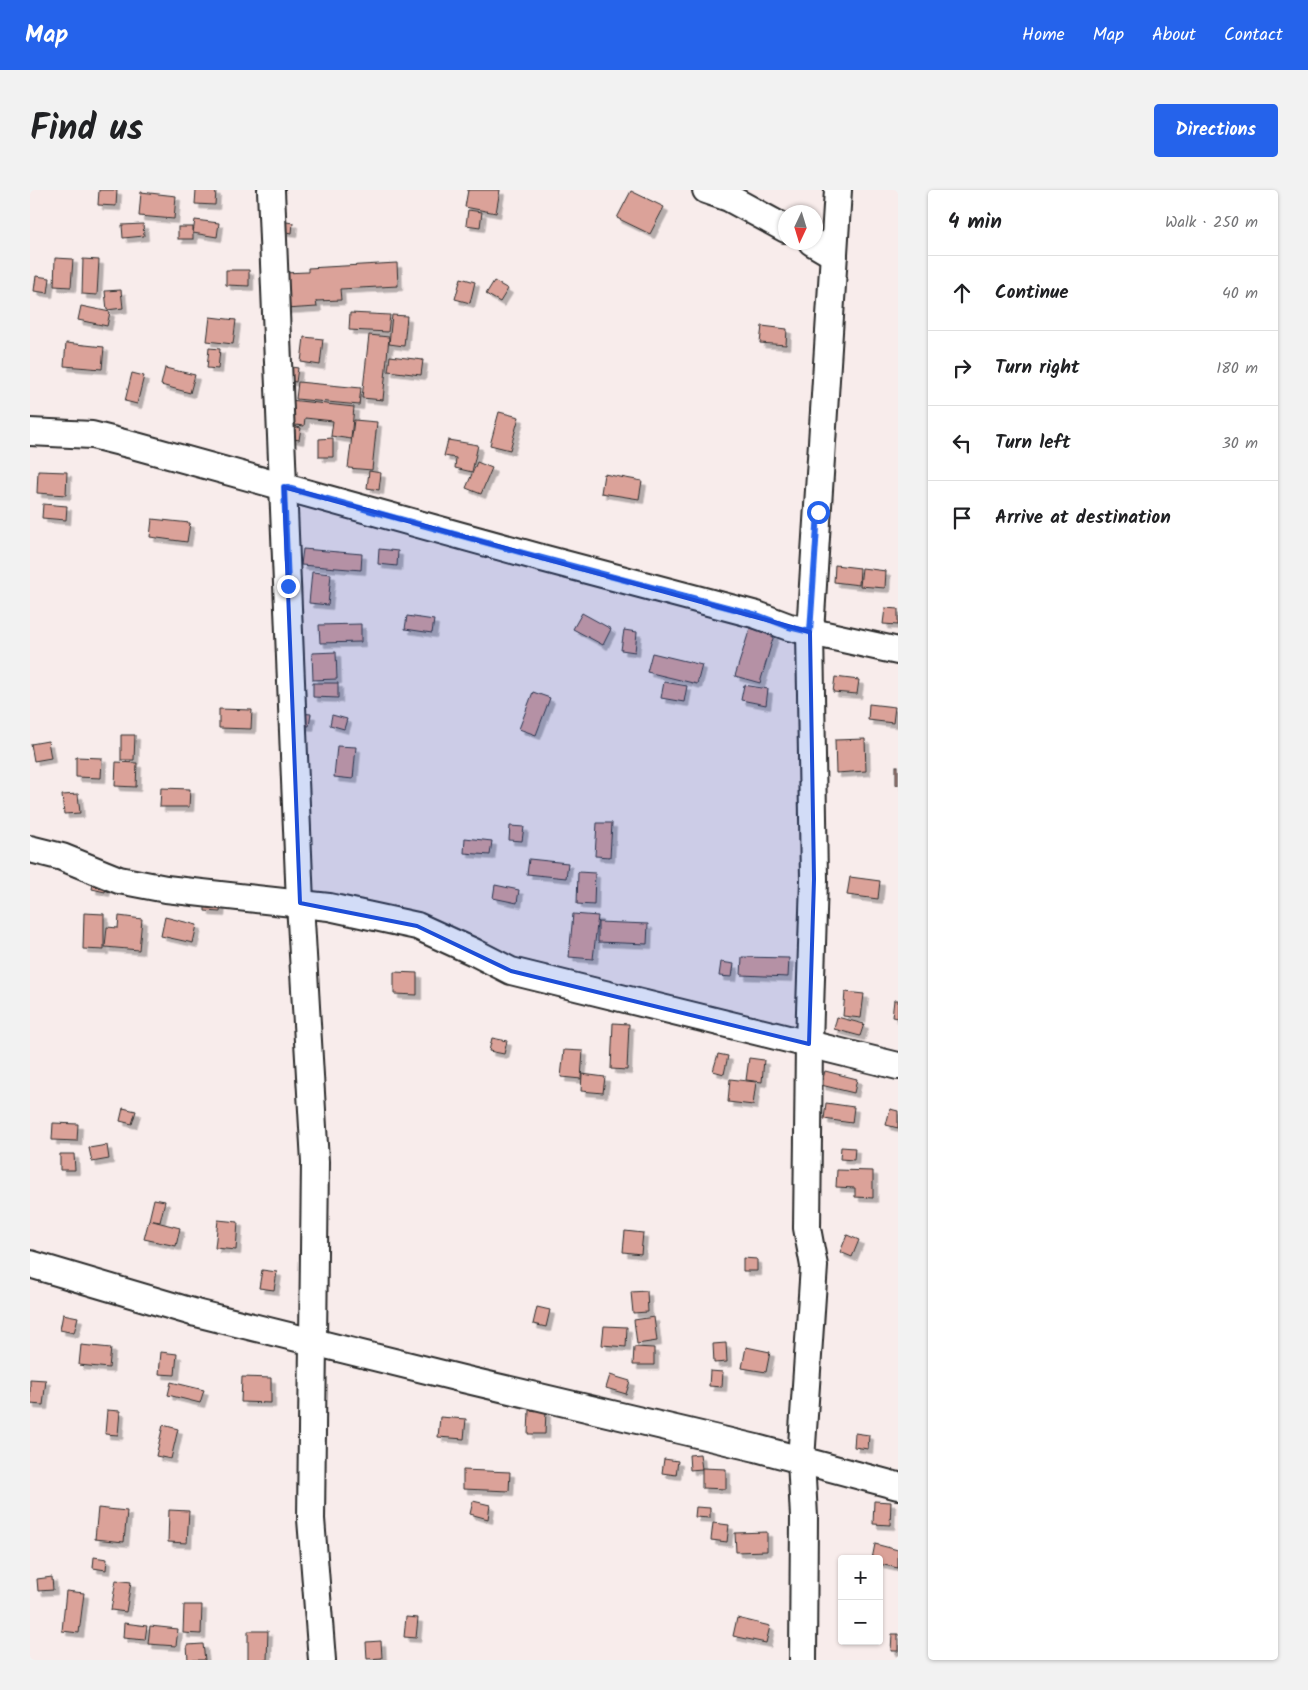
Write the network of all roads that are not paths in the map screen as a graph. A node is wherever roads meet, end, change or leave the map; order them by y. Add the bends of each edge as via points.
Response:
1 (271, 190) edge
2 (706, 190) edge
3 (838, 190) edge
4 (778, 224) edge
5 (823, 248) edge
6 (823, 250) edge
7 (30, 432) edge
8 (284, 487) junction
9 (810, 632) junction
10 (898, 651) edge
11 (30, 849) edge
12 (300, 903) junction
13 (809, 1044) junction
14 (898, 1066) edge
15 (30, 1264) edge
16 (314, 1342) junction
17 (801, 1460) junction
18 (898, 1486) edge
19 (322, 1660) edge
20 (803, 1660) edge

1 - 8 street
2 - 4 street via 729,198
3 - 5 street
6 - 9 street
7 - 8 street via 92,435
8 - 9 street via 748,612
8 - 12 street
9 - 10 street
9 - 13 street via 814,879
11 - 12 street via 62,857 128,882
12 - 13 street via 417,926 511,972
12 - 16 street via 315,1162
13 - 14 street
13 - 17 street via 807,1228 814,1266
15 - 16 street via 196,1313
16 - 17 street
16 - 19 street via 311,1519
17 - 18 street
17 - 20 street

